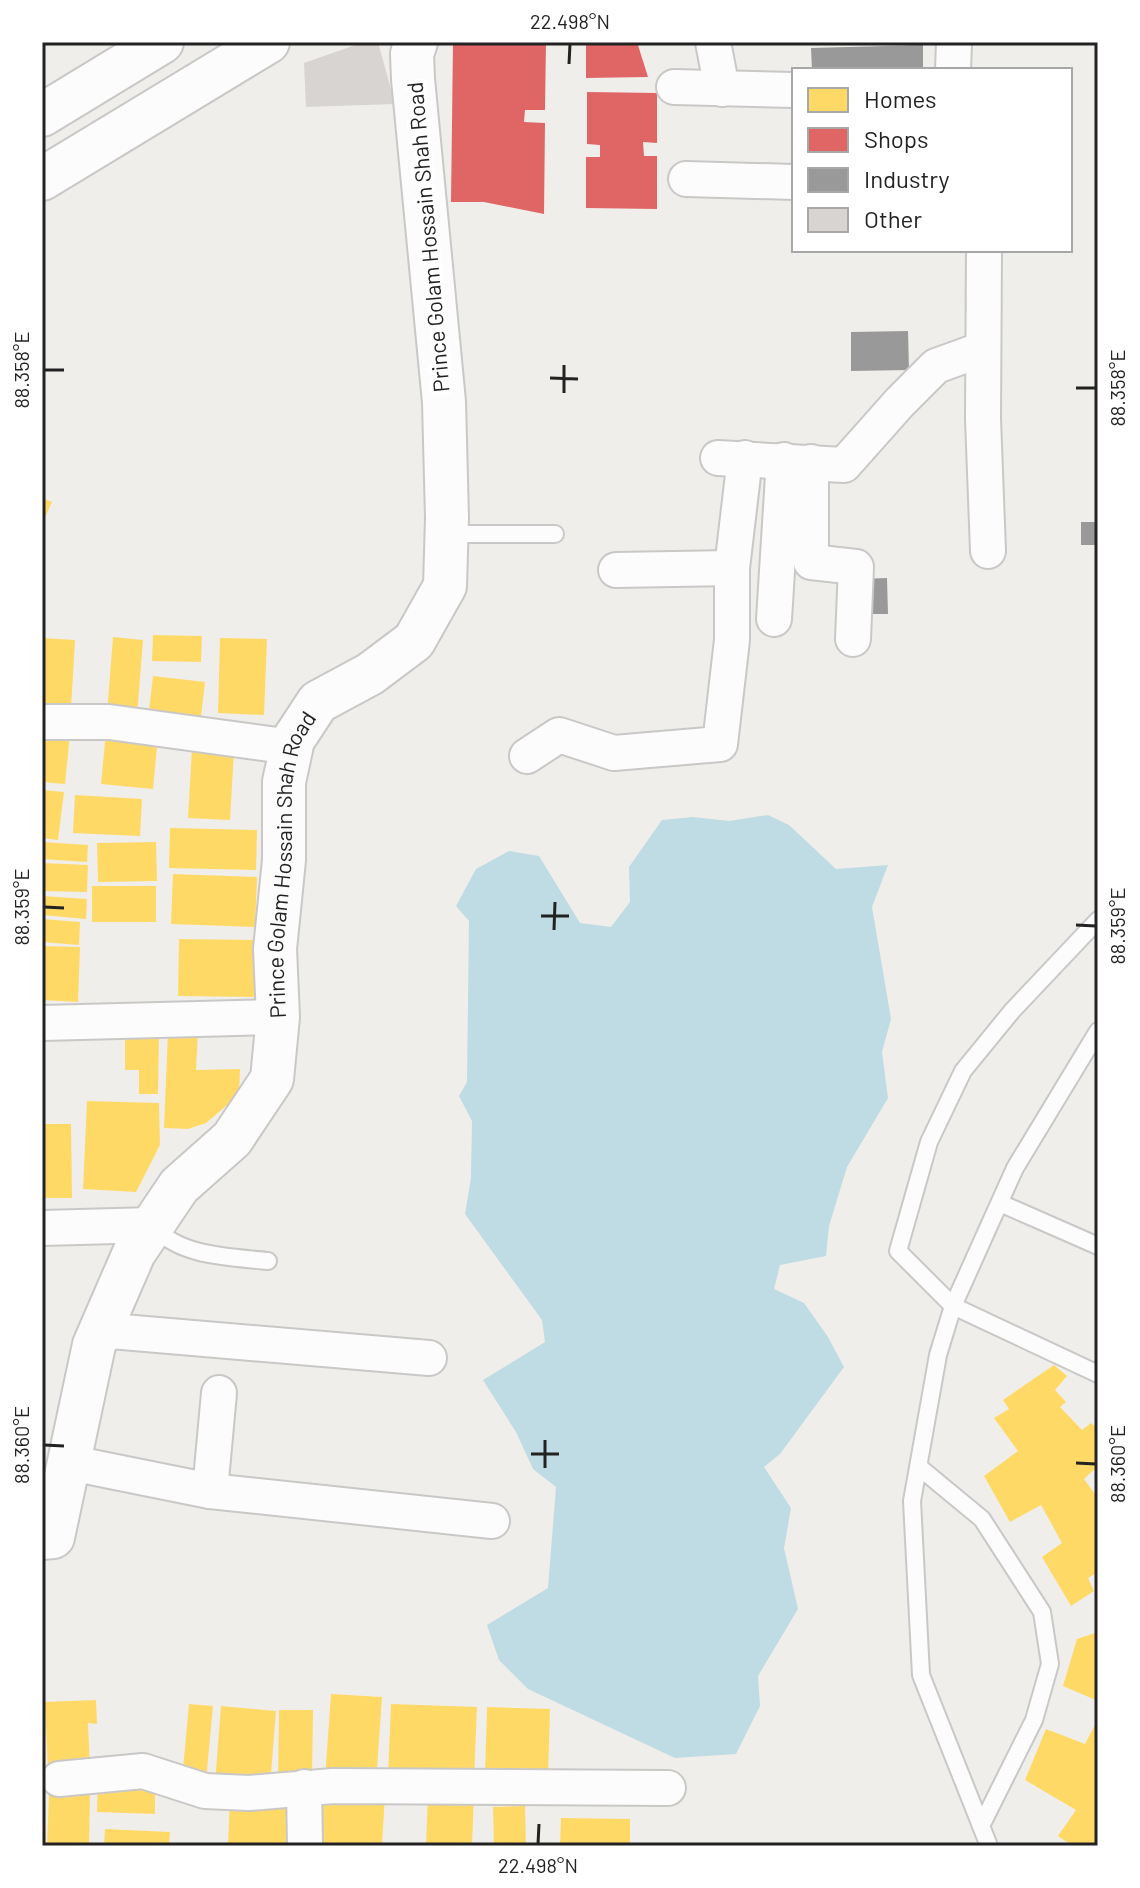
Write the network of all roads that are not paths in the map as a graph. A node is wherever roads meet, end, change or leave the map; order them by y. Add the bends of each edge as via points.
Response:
1 (162, 42) edge
2 (268, 42) edge
3 (713, 42) edge
4 (954, 42) edge
5 (413, 46) edge
6 (953, 68) edge
7 (674, 87) dead end
8 (722, 89) junction
9 (792, 90) edge
10 (42, 115) edge
11 (42, 179) edge
12 (686, 179) dead end
13 (792, 182) edge
14 (984, 252) edge
15 (983, 349) junction
16 (797, 461) junction
17 (447, 534) junction
18 (555, 534) dead end
19 (988, 551) dead end
20 (732, 568) junction
21 (616, 570) dead end
22 (774, 619) dead end
23 (853, 639) dead end
24 (42, 722) edge
25 (292, 747) junction
26 (527, 756) dead end
27 (1098, 920) edge
28 (278, 1017) junction
29 (42, 1023) edge
30 (1098, 1031) edge
31 (1000, 1203) junction
32 (153, 1225) junction
33 (42, 1228) edge
34 (1098, 1246) edge
35 (268, 1261) dead end
36 (953, 1306) junction
37 (99, 1330) junction
38 (429, 1358) dead end
39 (1098, 1374) edge
40 (219, 1393) dead end
41 (71, 1463) junction
42 (919, 1467) junction
43 (210, 1491) junction
44 (492, 1521) dead end
45 (42, 1538) edge
46 (59, 1779) dead end
47 (304, 1787) junction
48 (668, 1788) dead end
49 (981, 1826) junction
50 (305, 1846) edge
51 (989, 1846) edge

1 - 10 street
2 - 11 street
3 - 8 street
4 - 6 street
5 - 17 street, Prince Golam Hossain Shah Road via 444,402
7 - 8 street
8 - 9 street
12 - 13 street
14 - 15 street
15 - 16 street via 936,366 844,465
15 - 19 street
16 - 20 street via 731,458
16 - 22 street
16 - 23 street via 811,562 856,567
17 - 18 lane
17 - 25 street, Prince Golam Hossain Shah Road via 445,586 414,641 370,674 318,702
20 - 21 street
20 - 26 street via 732,640 720,744 614,753 559,735
24 - 25 street via 109,722
25 - 28 street, Prince Golam Hossain Shah Road via 284,782 284,860 275,949
27 - 36 lane via 963,1071 929,1142 898,1251
28 - 29 street
28 - 32 street, Prince Golam Hossain Shah Road via 272,1079 232,1139 179,1186
30 - 31 lane via 1015,1168
31 - 34 lane
31 - 36 lane
32 - 33 street
32 - 35 lane via 166,1240 206,1253
32 - 37 street, Prince Golam Hossain Shah Road via 134,1253
36 - 39 lane
36 - 42 lane via 938,1355
37 - 38 street
37 - 41 street, Prince Golam Hossain Shah Road
40 - 43 street
41 - 43 street
41 - 45 street, Prince Golam Hossain Shah Road via 53,1537
42 - 49 lane via 912,1501 921,1675
42 - 49 lane via 982,1519 1042,1612 1050,1664 1034,1720
43 - 44 street
46 - 47 street via 143,1771 205,1791
47 - 48 street
47 - 50 street
49 - 51 lane

